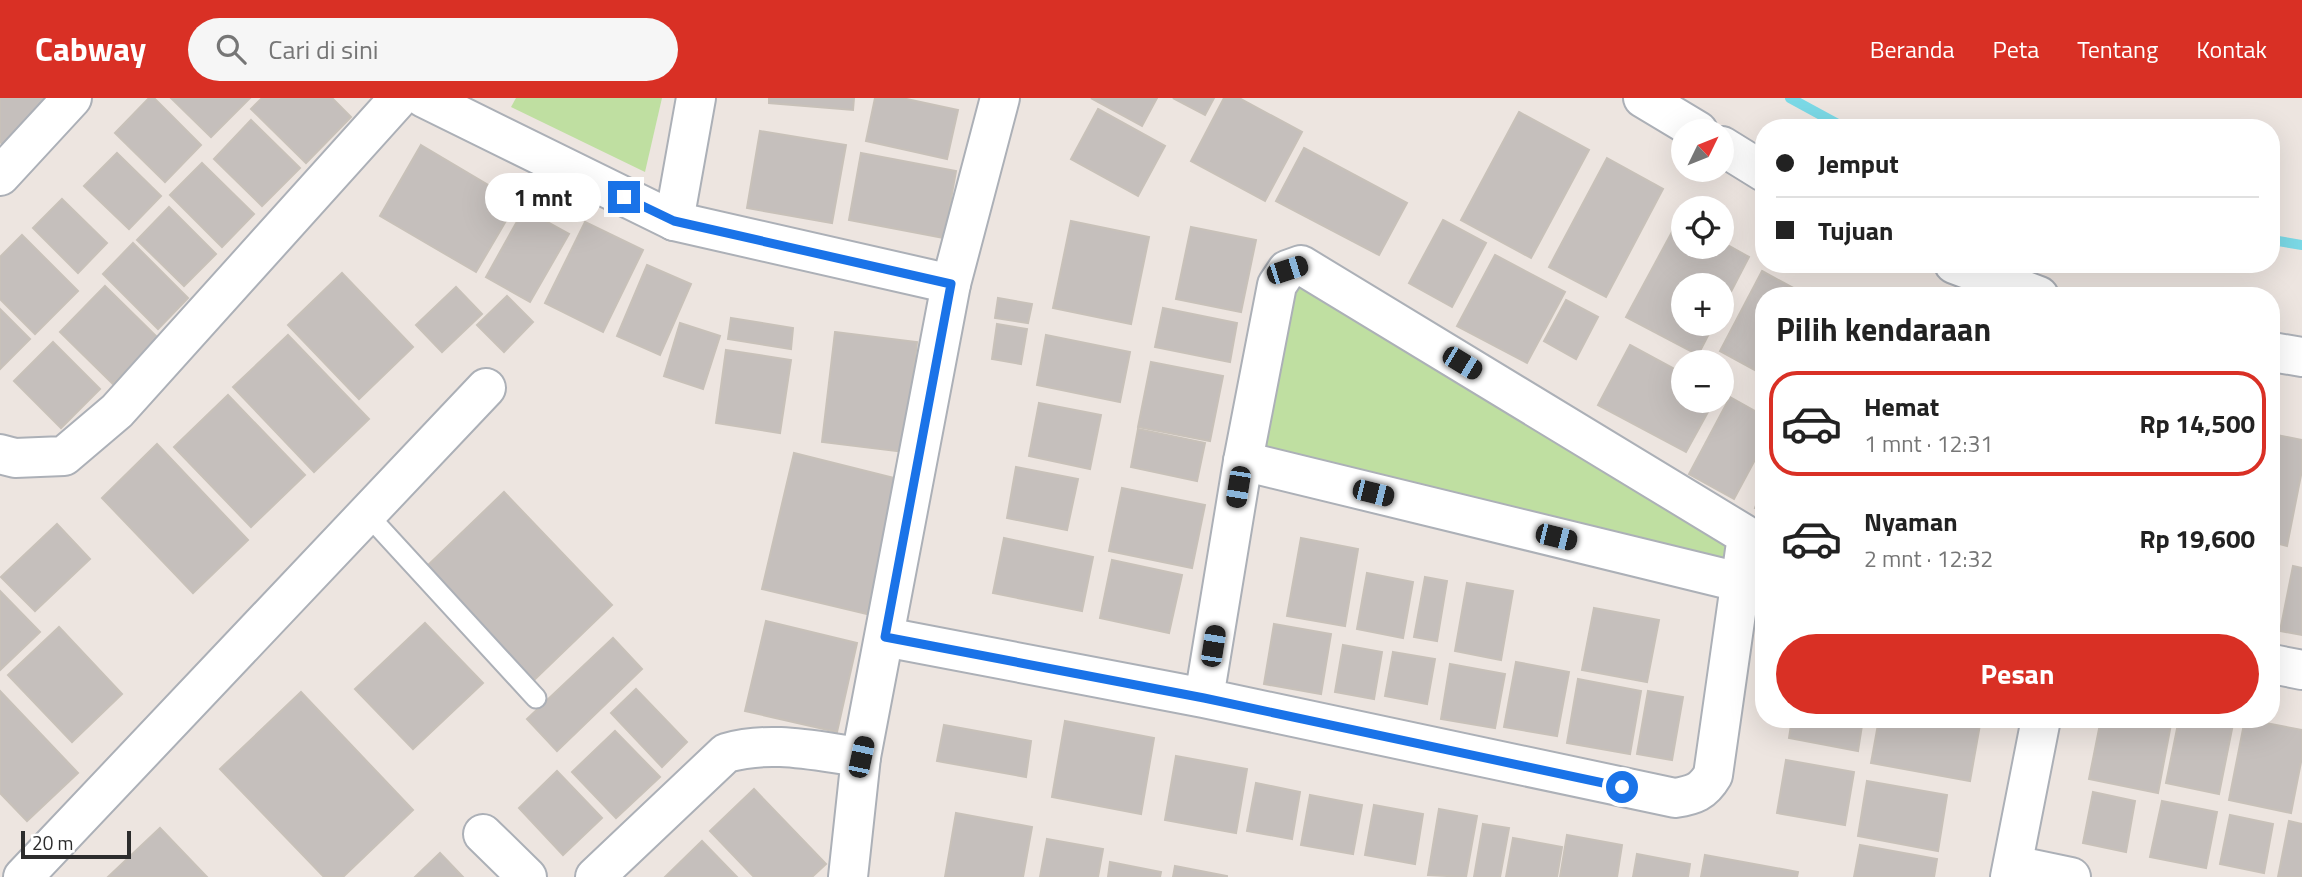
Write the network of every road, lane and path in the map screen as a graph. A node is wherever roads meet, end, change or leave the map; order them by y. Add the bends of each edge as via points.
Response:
1 (72, 98) edge
2 (399, 98) edge
3 (424, 98) edge
4 (696, 98) edge
5 (1000, 98) edge
6 (1643, 98) edge
7 (1678, 119) edge
8 (1734, 153) edge
9 (1755, 166) edge
10 (0, 176) edge
11 (674, 221) junction
12 (1978, 273) edge
13 (951, 284) junction
14 (2015, 287) edge
15 (2280, 353) edge
16 (2302, 357) edge
17 (486, 388) dead end
18 (0, 454) edge
19 (1243, 461) junction
20 (367, 514) junction
21 (1752, 583) edge
22 (885, 637) junction
23 (2280, 666) edge
24 (2302, 670) edge
25 (536, 698) dead end
26 (1204, 698) junction
27 (2039, 728) edge
28 (861, 757) junction
29 (483, 834) dead end
30 (2011, 871) edge
31 (23, 877) edge
32 (527, 877) edge
33 (595, 877) edge
34 (848, 877) edge
35 (2071, 877) edge

1 - 10 street
2 - 18 street via 117,411 64,456 15,458
3 - 11 street
4 - 11 street
5 - 13 street
6 - 7 street
8 - 9 street
11 - 13 street
12 - 14 street
13 - 22 street
15 - 16 street
17 - 20 street
19 - 21 street
19 - 21 street via 1277,285 1287,270 1301,265 1744,534
19 - 26 street
20 - 25 lane
20 - 31 street
21 - 26 street via 1713,775 1694,795 1675,798
22 - 26 street
22 - 28 street
23 - 24 street
27 - 30 street
28 - 33 street via 778,746 750,746 726,753
28 - 34 street
29 - 32 street
30 - 35 street

